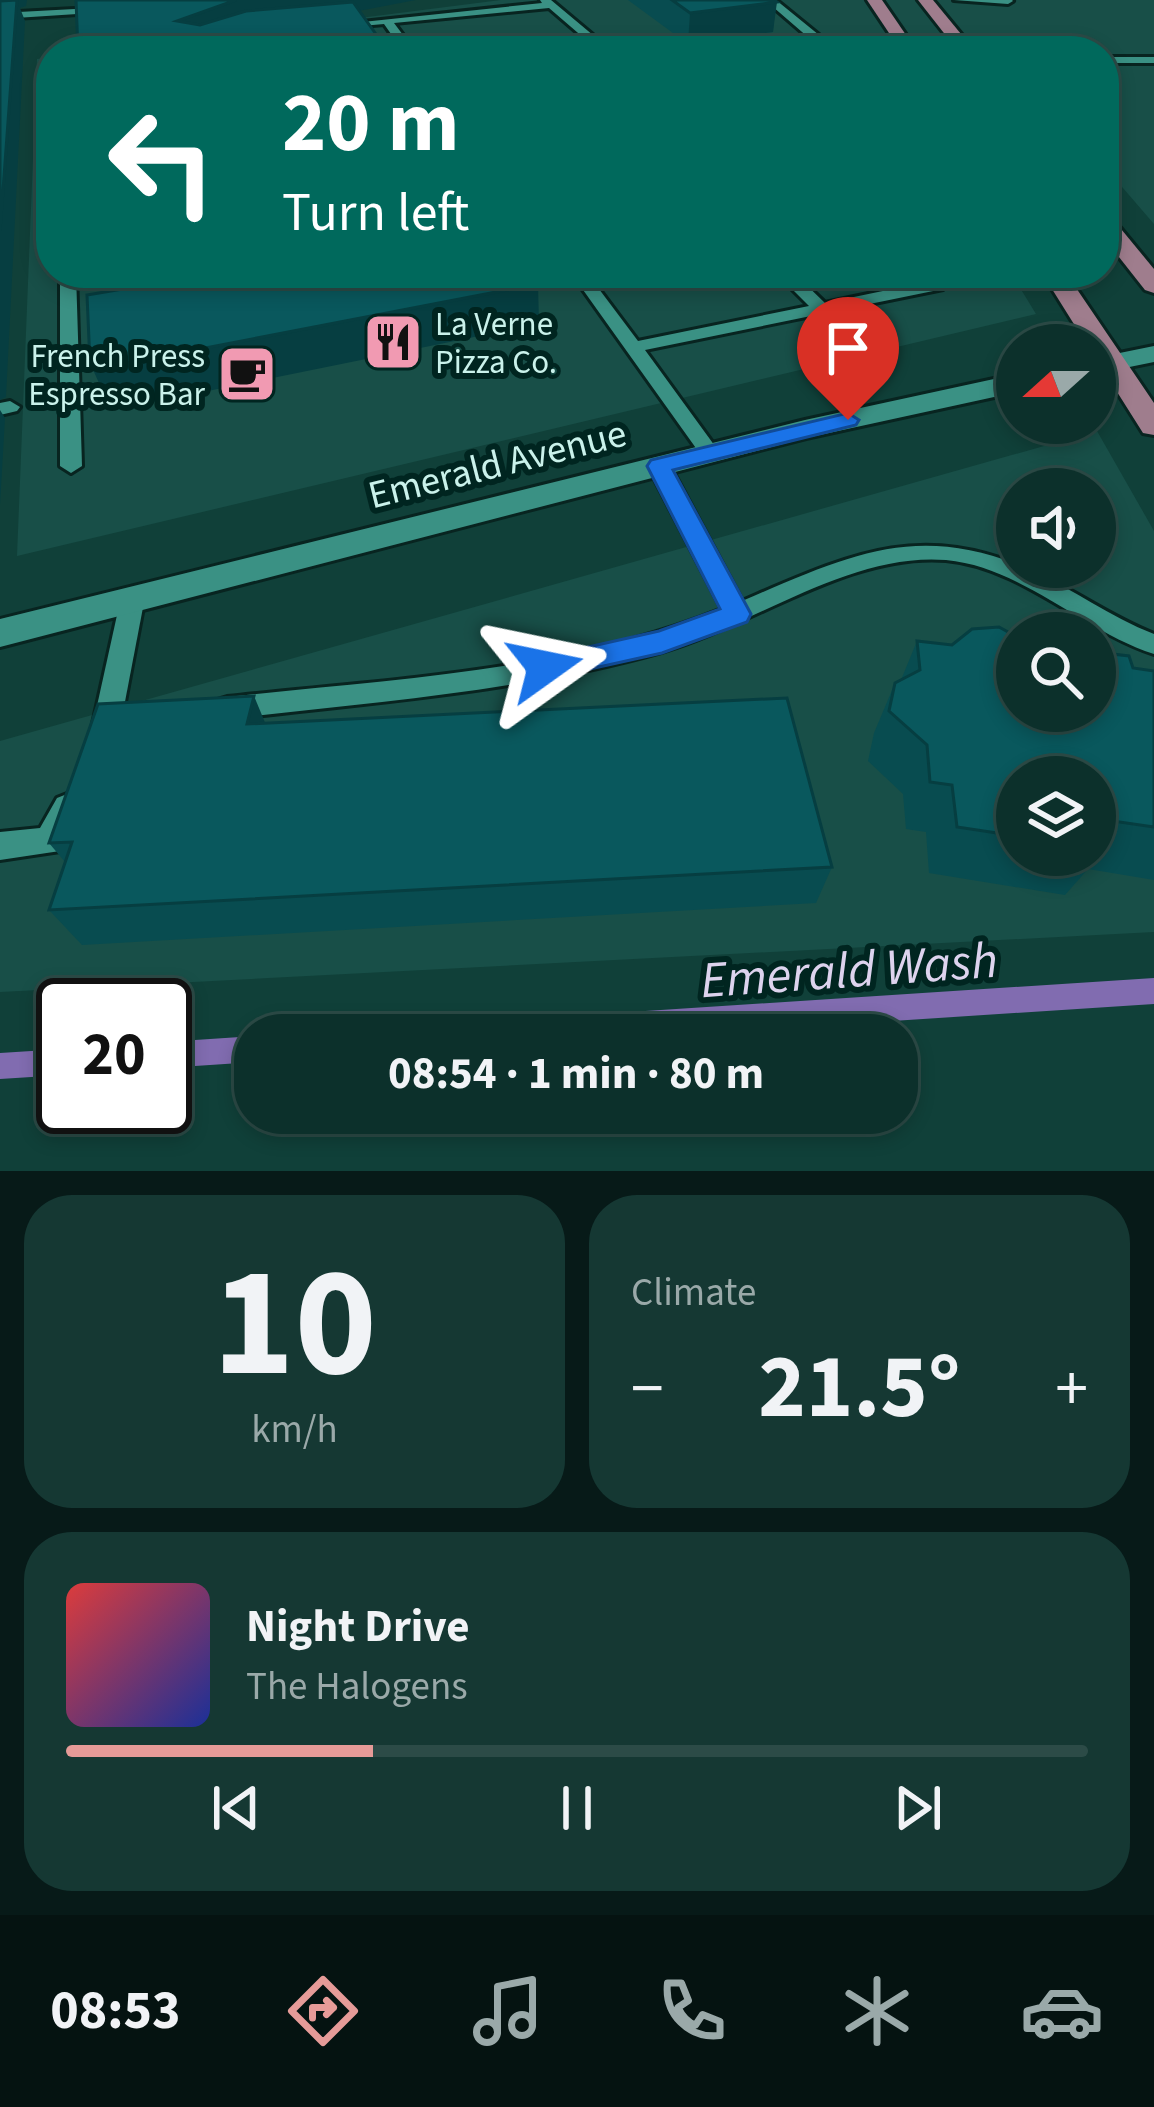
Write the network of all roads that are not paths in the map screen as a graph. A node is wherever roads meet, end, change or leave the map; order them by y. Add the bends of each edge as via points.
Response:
1 (770, 0) edge
2 (874, 0) edge
3 (925, 0) edge
4 (959, 0) edge
5 (1008, 0) edge
6 (548, 2) edge
7 (121, 8) edge
8 (0, 16) edge
9 (389, 24) junction
10 (313, 27) edge
11 (398, 36) edge
12 (588, 36) edge
13 (814, 36) edge
14 (899, 36) edge
15 (955, 36) edge
16 (1119, 60) edge
17 (1154, 60) edge
18 (1119, 242) edge
19 (1154, 285) edge
20 (68, 288) edge
21 (590, 288) edge
22 (799, 288) edge
23 (922, 288) edge
24 (1062, 288) edge
25 (820, 308) junction
26 (1082, 324) edge
27 (635, 347) junction
28 (1154, 354) edge
29 (1116, 362) edge
30 (1116, 379) edge
31 (996, 388) edge
32 (1154, 426) edge
33 (710, 453) junction
34 (71, 466) dead end
35 (659, 466) junction
36 (133, 597) junction
37 (737, 614) junction
38 (0, 633) edge
39 (1154, 644) edge
40 (207, 710) edge
41 (0, 846) edge

1 - 13 lane
2 - 14 main road
3 - 15 main road
4 - 5 lane
6 - 9 lane
6 - 12 lane
7 - 8 lane
9 - 10 lane
9 - 11 lane
16 - 17 lane
18 - 19 main road
20 - 34 lane
21 - 27 lane
22 - 25 lane
23 - 25 lane
24 - 26 main road
25 - 27 lane
27 - 33 lane
28 - 29 street
30 - 32 main road
31 - 33 street, Emerald Avenue
33 - 35 street, Emerald Avenue
35 - 36 street, Emerald Avenue
35 - 37 lane
36 - 38 street, Emerald Avenue
36 - 41 lane via 119,724 49,841
37 - 39 lane via 869,560 907,550 952,552
37 - 40 lane via 662,641 507,675

